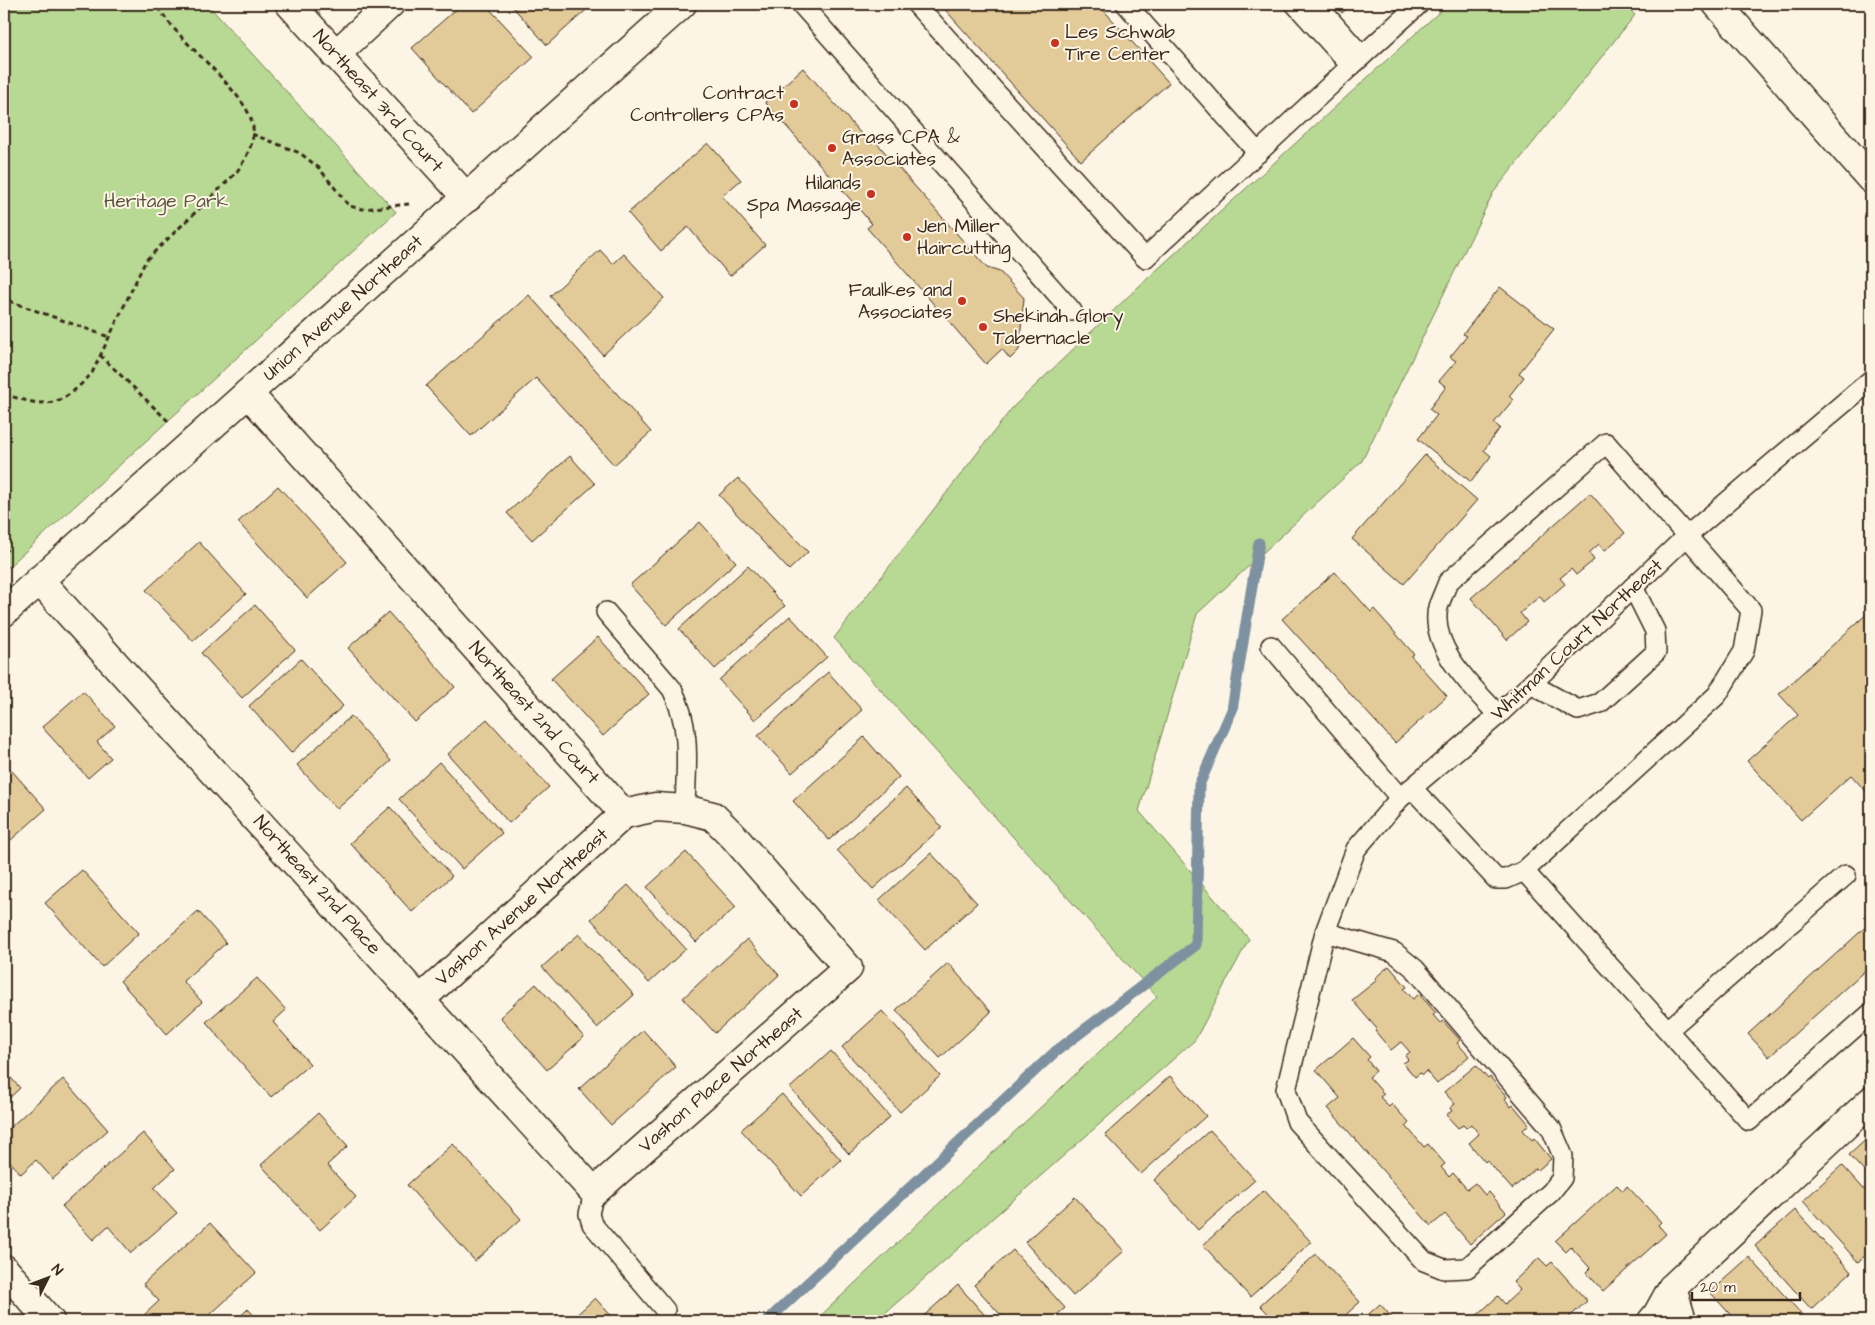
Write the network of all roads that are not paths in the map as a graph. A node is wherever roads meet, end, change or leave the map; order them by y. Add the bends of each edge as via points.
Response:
1 (290, 4) edge
2 (390, 4) edge
3 (682, 4) edge
4 (801, 4) edge
5 (916, 4) edge
6 (1126, 4) edge
7 (1295, 4) edge
8 (1316, 4) edge
9 (1419, 4) edge
10 (1717, 4) edge
11 (336, 55) junction
12 (1356, 61) junction
13 (1258, 153) junction
14 (1871, 179) edge
15 (467, 198) junction
16 (1072, 311) dead end
17 (1871, 380) edge
18 (248, 393) junction
19 (1688, 536) junction
20 (39, 580) junction
21 (1633, 587) junction
22 (4, 612) edge
23 (606, 612) dead end
24 (1272, 646) dead end
25 (1531, 684) junction
26 (1498, 715) junction
27 (1406, 793) junction
28 (685, 809) junction
29 (624, 814) junction
30 (1524, 871) junction
31 (1846, 875) dead end
32 (1326, 932) junction
33 (421, 1000) junction
34 (1871, 1013) edge
35 (1668, 1030) junction
36 (1871, 1101) edge
37 (594, 1192) junction
38 (4, 1269) edge
39 (1672, 1288) junction
40 (665, 1310) dead end
41 (50, 1321) edge
42 (1652, 1321) edge
43 (1682, 1321) edge

1 - 11 street, Northeast 3rd Court
2 - 11 street
3 - 15 street, Union Avenue Northeast
4 - 16 lane
5 - 13 lane via 1145,258
6 - 13 lane
7 - 12 lane
8 - 12 lane
9 - 12 lane
10 - 14 street
11 - 15 street, Northeast 3rd Court
12 - 13 lane
15 - 18 street, Union Avenue Northeast
17 - 19 lane, Whitman Court Northeast
18 - 20 street, Union Avenue Northeast
18 - 29 street, Northeast 2nd Court
19 - 21 lane, Whitman Court Northeast
19 - 26 lane via 1606,443 1448,582 1438,608 1438,627 1444,649
19 - 30 lane via 1751,610 1744,650 1717,695
20 - 22 street, Union Avenue Northeast
20 - 33 street, Northeast 2nd Place
21 - 25 lane, Whitman Court Northeast
21 - 25 lane via 1655,631 1656,652 1600,703 1578,710
23 - 28 lane via 672,689 679,703 686,729
24 - 27 lane
25 - 26 lane, Whitman Court Northeast
26 - 27 lane, Whitman Court Northeast
27 - 30 lane via 1496,879 1506,879
27 - 32 lane, Whitman Court Northeast via 1356,849
28 - 29 street via 656,807
28 - 37 street, Vashon Place Northeast via 713,816 848,968
29 - 33 street, Vashon Avenue Northeast
30 - 35 lane
31 - 35 lane
32 - 32 lane, Whitman Court Northeast via 1394,952 1415,969 1551,1128 1563,1156 1562,1178 1551,1192 1467,1268 1444,1269 1424,1262 1297,1122 1286,1090
33 - 37 street, Northeast 2nd Place
34 - 35 lane via 1749,1121
36 - 39 street
37 - 40 lane via 590,1214 592,1224
38 - 41 street
39 - 42 street
39 - 43 street

